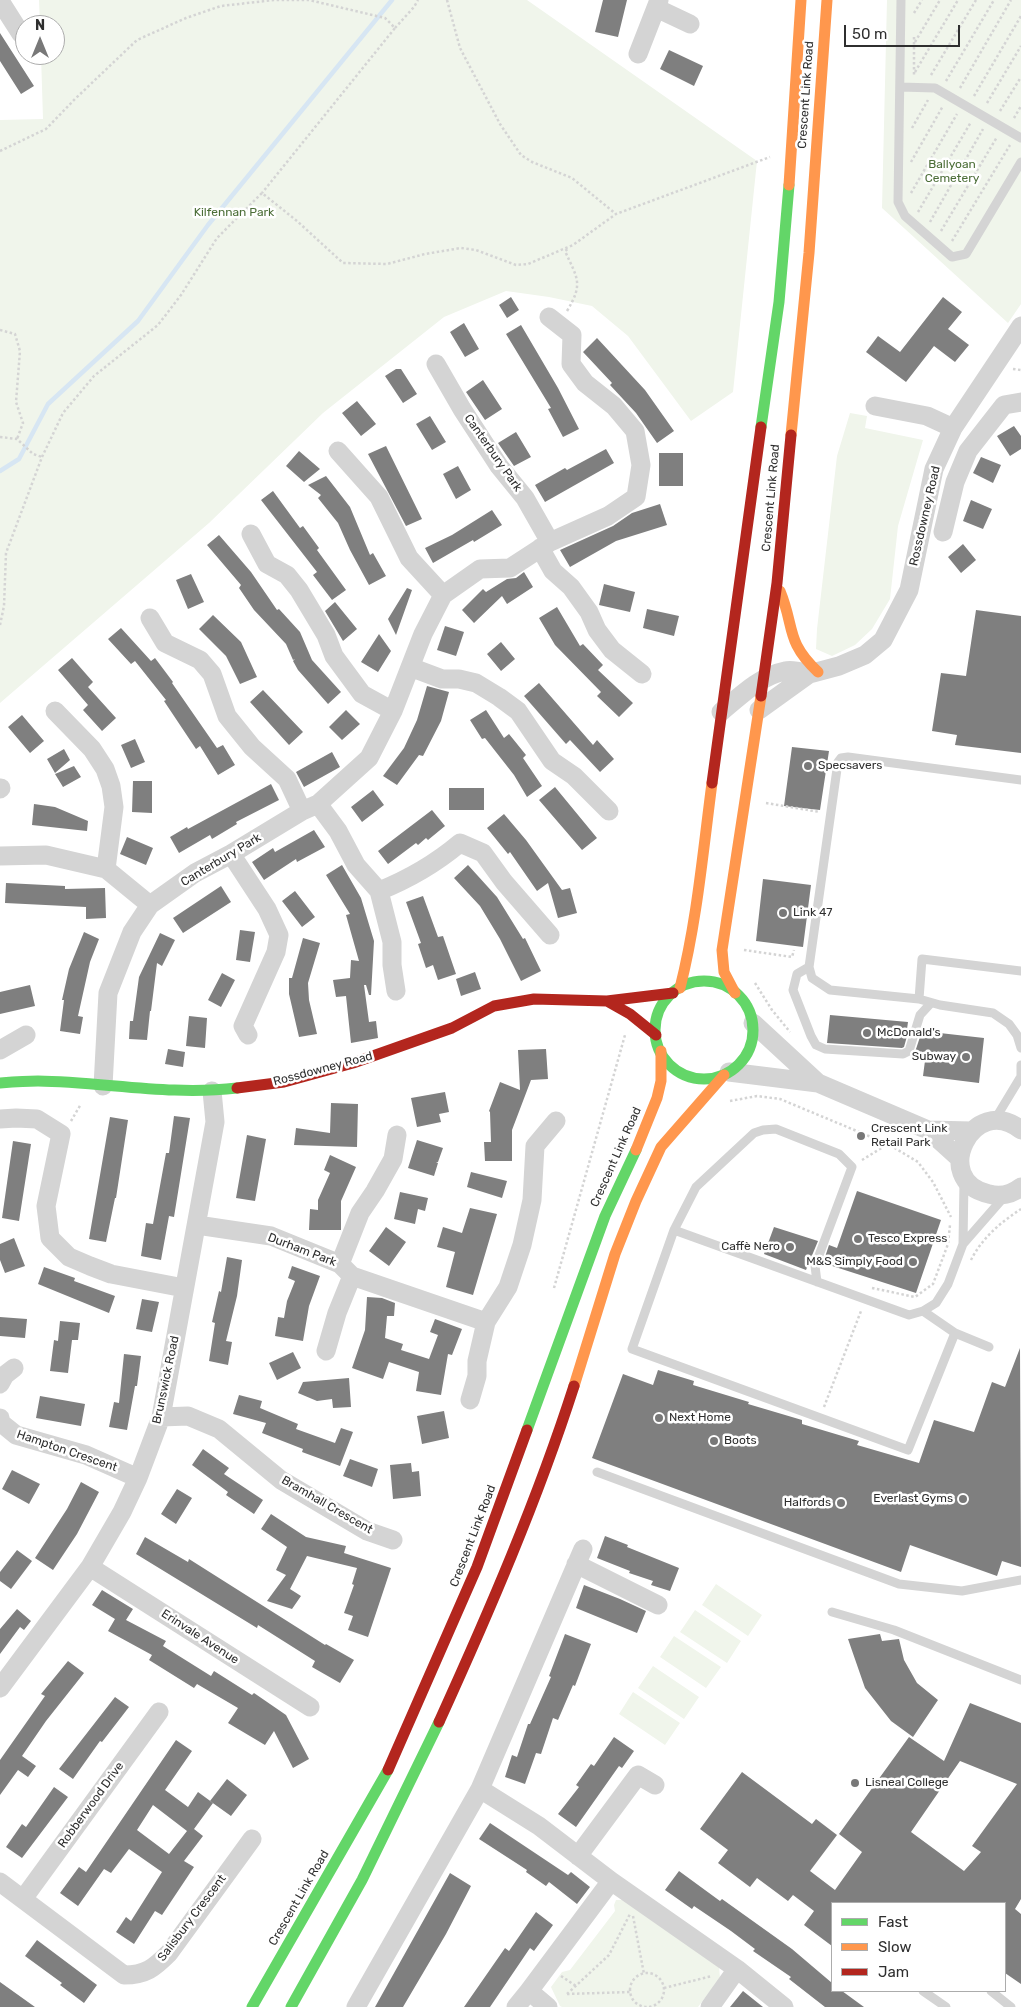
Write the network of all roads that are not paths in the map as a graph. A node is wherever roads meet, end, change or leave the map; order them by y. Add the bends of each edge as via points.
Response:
1 (801, 0) edge
2 (827, 0) edge
3 (901, 0) edge
4 (0, 1) edge
5 (657, 4) edge
6 (690, 24) dead end
7 (15, 25) edge
8 (638, 54) dead end
9 (900, 87) junction
10 (1019, 137) edge
11 (1021, 162) edge
12 (554, 321) road end
13 (1021, 326) edge
14 (436, 364) dead end
15 (1021, 402) edge
16 (875, 406) dead end
17 (953, 428) junction
18 (338, 451) dead end
19 (943, 532) dead end
20 (251, 534) dead end
21 (545, 545) junction
22 (777, 583) junction
23 (443, 595) junction
24 (150, 618) dead end
25 (410, 667) junction
26 (814, 673) junction
27 (642, 674) dead end
28 (764, 679) junction
29 (759, 710) junction
30 (55, 711) dead end
31 (393, 711) junction
32 (721, 712) junction
33 (1021, 780) edge
34 (310, 807) junction
35 (609, 811) dead end
36 (231, 854) junction
37 (0, 856) edge
38 (106, 869) junction
39 (379, 891) junction
40 (150, 905) junction
41 (550, 935) dead end
42 (809, 967) junction
43 (1021, 971) edge
44 (396, 991) dead end
45 (677, 991) junction
46 (735, 993) junction
47 (919, 999) junction
48 (607, 1001) junction
49 (931, 1003) junction
50 (752, 1023) junction
51 (26, 1035) dead end
52 (248, 1035) dead end
53 (656, 1035) junction
54 (1021, 1048) edge
55 (0, 1050) edge
56 (660, 1051) junction
57 (1021, 1065) edge
58 (727, 1073) junction
59 (1021, 1082) edge
60 (0, 1083) edge
61 (818, 1083) junction
62 (95, 1086) junction
63 (212, 1091) junction
64 (0, 1119) edge
65 (556, 1121) dead end
66 (994, 1121) junction
67 (928, 1130) junction
68 (1021, 1130) edge
69 (972, 1131) junction
70 (396, 1135) dead end
71 (959, 1158) junction
72 (964, 1177) junction
73 (1016, 1190) edge
74 (197, 1225) junction
75 (674, 1230) junction
76 (963, 1244) junction
77 (346, 1270) junction
78 (817, 1282) junction
79 (184, 1288) junction
80 (923, 1311) junction
81 (486, 1322) junction
82 (955, 1333) junction
83 (989, 1347) dead end
84 (326, 1351) dead end
85 (14, 1368) dead end
86 (0, 1384) edge
87 (470, 1400) dead end
88 (161, 1417) junction
89 (0, 1418) edge
90 (598, 1472) dead end
91 (138, 1478) junction
92 (393, 1540) dead end
93 (90, 1567) junction
94 (1021, 1580) edge
95 (658, 1604) dead end
96 (832, 1612) dead end
97 (1021, 1680) edge
98 (0, 1688) edge
99 (310, 1707) dead end
100 (159, 1712) dead end
101 (655, 1785) dead end
102 (480, 1789) junction
103 (252, 1839) dead end
104 (578, 1856) junction
105 (611, 1881) junction
106 (0, 1882) edge
107 (22, 1899) junction
108 (737, 1969) junction
109 (528, 1991) junction
110 (924, 1992) edge
111 (992, 1992) edge
112 (252, 2007) edge
113 (291, 2007) edge
114 (356, 2007) edge
115 (516, 2007) edge
116 (548, 2007) edge
117 (710, 2007) edge
118 (784, 2007) edge
119 (946, 2007) edge
120 (1011, 2007) edge

1 - 32 main road, Crescent Link Road via 794,131 778,302
2 - 22 main road, Crescent Link Road via 809,253
3 - 9 lane
4 - 7 street
5 - 6 street
5 - 8 street
9 - 10 lane via 935,88
9 - 11 lane via 898,202 906,216 952,256 966,254
12 - 21 street, Canterbury Park via 572,335 572,364 585,383 614,406 635,431 641,465 636,497 608,516
13 - 17 street, Rossdowney Road
14 - 21 street, Canterbury Park via 499,466 525,498
15 - 19 street via 1004,406 968,451 955,482
16 - 17 street via 927,416
17 - 26 street, Rossdowney Road via 934,468 909,590 883,640 865,655
18 - 23 street via 379,497 408,558
20 - 31 street via 267,564 287,575 300,590 326,635 334,656 362,694
21 - 23 street, Canterbury Park via 510,568 480,569
21 - 27 street via 553,571 571,587 612,650
22 - 26 main road via 786,603 792,638
22 - 28 main road, Crescent Link Road
23 - 25 street, Canterbury Park
24 - 34 street via 165,643 200,660 212,674 227,716
25 - 31 street, Canterbury Park
25 - 35 street via 442,678 476,684 499,697 518,711 552,761 574,776
26 - 28 street, Rossdowney Road via 785,671
26 - 29 street, Rossdowney Road
28 - 29 main road, Crescent Link Road
28 - 32 street, Rossdowney Road
29 - 46 main road, Crescent Link Road via 722,950 724,972
30 - 38 street via 92,749 111,786 114,807
31 - 34 street, Canterbury Park via 369,758
32 - 45 main road, Crescent Link Road via 696,909 688,956
33 - 42 lane via 840,758
34 - 36 street, Canterbury Park
34 - 39 street via 338,831 356,865
36 - 40 street, Canterbury Park via 195,873
36 - 52 street via 267,909 279,935 276,952 243,1026
37 - 38 street via 46,855
38 - 40 street
39 - 41 street via 409,879 460,843 483,853
39 - 44 street via 392,942
40 - 62 street, Canterbury Park via 132,932 108,994
42 - 47 lane via 812,978 830,990
42 - 49 lane via 797,974 792,990 816,1045 825,1048 903,1054 909,1051 920,1015
43 - 47 lane via 922,959
45 - 46 main road via 699,982 709,982
45 - 48 main road, Rossdowney Road
45 - 53 main road, Crescent Link Road via 665,1001 658,1014
46 - 50 main road, Crescent Link Road via 746,1005
47 - 49 lane
48 - 53 main road, Rossdowney Road
48 - 63 main road, Rossdowney Road via 534,999 494,1006 452,1028 353,1063 284,1082
49 - 54 lane via 993,1013 1009,1024
50 - 58 main road, Crescent Link Road via 749,1050 739,1065
50 - 61 street
51 - 55 street
53 - 56 main road, Crescent Link Road
56 - 58 main road, Crescent Link Road via 676,1070 690,1077 708,1079
56 - 112 main road, Crescent Link Road via 661,1081 657,1098 605,1216 477,1567 389,1768
57 - 59 lane
58 - 61 street
58 - 113 main road, Crescent Link Road via 661,1147 615,1254 560,1429 498,1593 428,1748 367,1871
59 - 66 lane
60 - 62 main road, Rossdowney Road via 38,1081
61 - 67 street
62 - 63 main road, Rossdowney Road
63 - 74 street, Brunswick Road via 216,1122
64 - 79 street via 37,1119 61,1134 46,1206 50,1238 69,1258 111,1274
65 - 81 street via 535,1146 532,1200 522,1245 508,1288
66 - 68 street via 1005,1122
66 - 69 street
67 - 69 street
67 - 71 street
69 - 71 street via 961,1148
70 - 77 street via 393,1159 360,1213
71 - 72 street
72 - 73 street via 972,1187 994,1196
72 - 76 lane
73 - 76 lane
74 - 77 street, Durham Park via 271,1236
74 - 79 street, Brunswick Road
75 - 78 lane
75 - 78 lane via 696,1187 754,1133 776,1130 840,1154 852,1167 815,1266
75 - 82 lane via 632,1349 820,1418 908,1450
76 - 80 lane via 948,1284 936,1303
77 - 81 street, Durham Park
77 - 84 street
78 - 80 lane via 909,1315
79 - 88 street, Brunswick Road
80 - 82 lane
81 - 87 street
82 - 83 lane
85 - 86 street
88 - 91 street, Brunswick Road
88 - 92 street, Bramhall Crescent via 188,1416 219,1429 281,1480 367,1530
89 - 91 street, Hampton Crescent via 1,1423 16,1435 86,1455
90 - 94 lane via 899,1584 962,1591
91 - 93 street, Brunswick Road
93 - 98 street, Brunswick Road
93 - 99 street, Erinvale Avenue
95 - 102 street via 580,1556
96 - 97 lane via 894,1630
100 - 107 street, Robberwood Drive
101 - 104 street via 638,1775
102 - 104 street via 539,1826
102 - 114 street
103 - 107 street, Salisbury Crescent via 169,1953 154,1968 137,1975 124,1975
104 - 105 street
105 - 108 street
105 - 109 street
106 - 107 street, Salisbury Crescent
108 - 117 street
108 - 118 street
109 - 115 street
109 - 116 street
110 - 119 lane
111 - 120 lane

